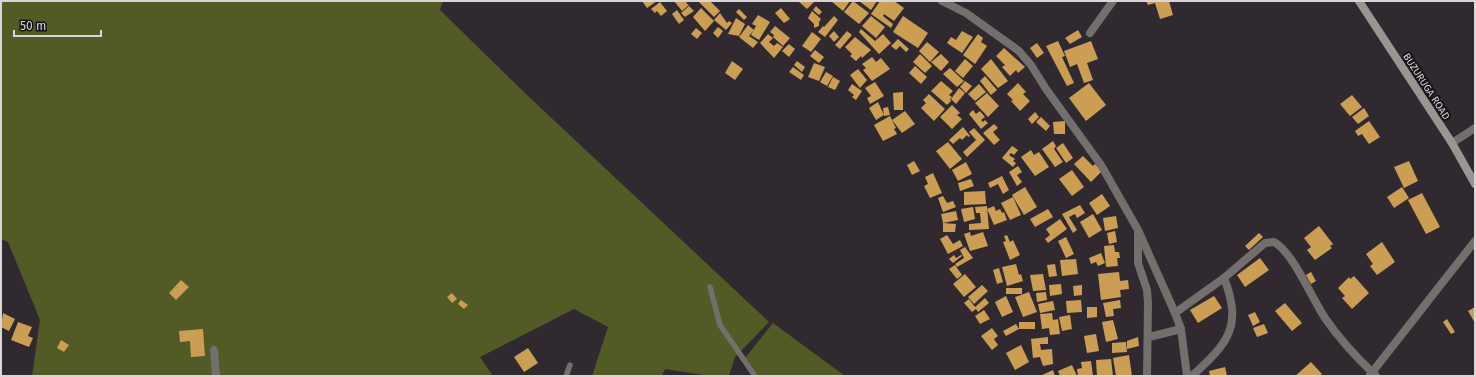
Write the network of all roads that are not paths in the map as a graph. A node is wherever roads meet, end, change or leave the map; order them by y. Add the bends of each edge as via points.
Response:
1 (942, 1) edge
2 (958, 1) edge
3 (1113, 1) edge
4 (1359, 1) edge
5 (966, 13) junction
6 (1090, 33) dead end
7 (1475, 128) edge
8 (1452, 143) junction
9 (1475, 184) edge
10 (1138, 230) junction
11 (1475, 241) edge
12 (1224, 278) junction
13 (710, 287) dead end
14 (1175, 313) junction
15 (1181, 329) junction
16 (1149, 337) junction
17 (214, 350) dead end
18 (570, 365) dead end
19 (1372, 375) edge
20 (216, 376) edge
21 (566, 376) edge
22 (755, 376) edge
23 (1147, 376) edge
24 (1187, 376) edge
25 (1192, 376) edge

1 - 5 street
2 - 5 street
3 - 6 street
4 - 8 main road, BUZURUGA ROAD
5 - 10 street via 1019,51 1031,65 1101,166
7 - 8 street
8 - 9 main road, BUZURUGA ROAD
10 - 14 street
10 - 16 street via 1138,263 1147,290
11 - 19 street
12 - 14 street
12 - 19 street via 1265,243 1280,244 1324,317 1342,342
12 - 25 street via 1233,308 1230,333 1210,359
13 - 22 lane via 720,325
14 - 15 street
15 - 16 street
15 - 24 street
16 - 23 street
17 - 20 street
18 - 21 lane

